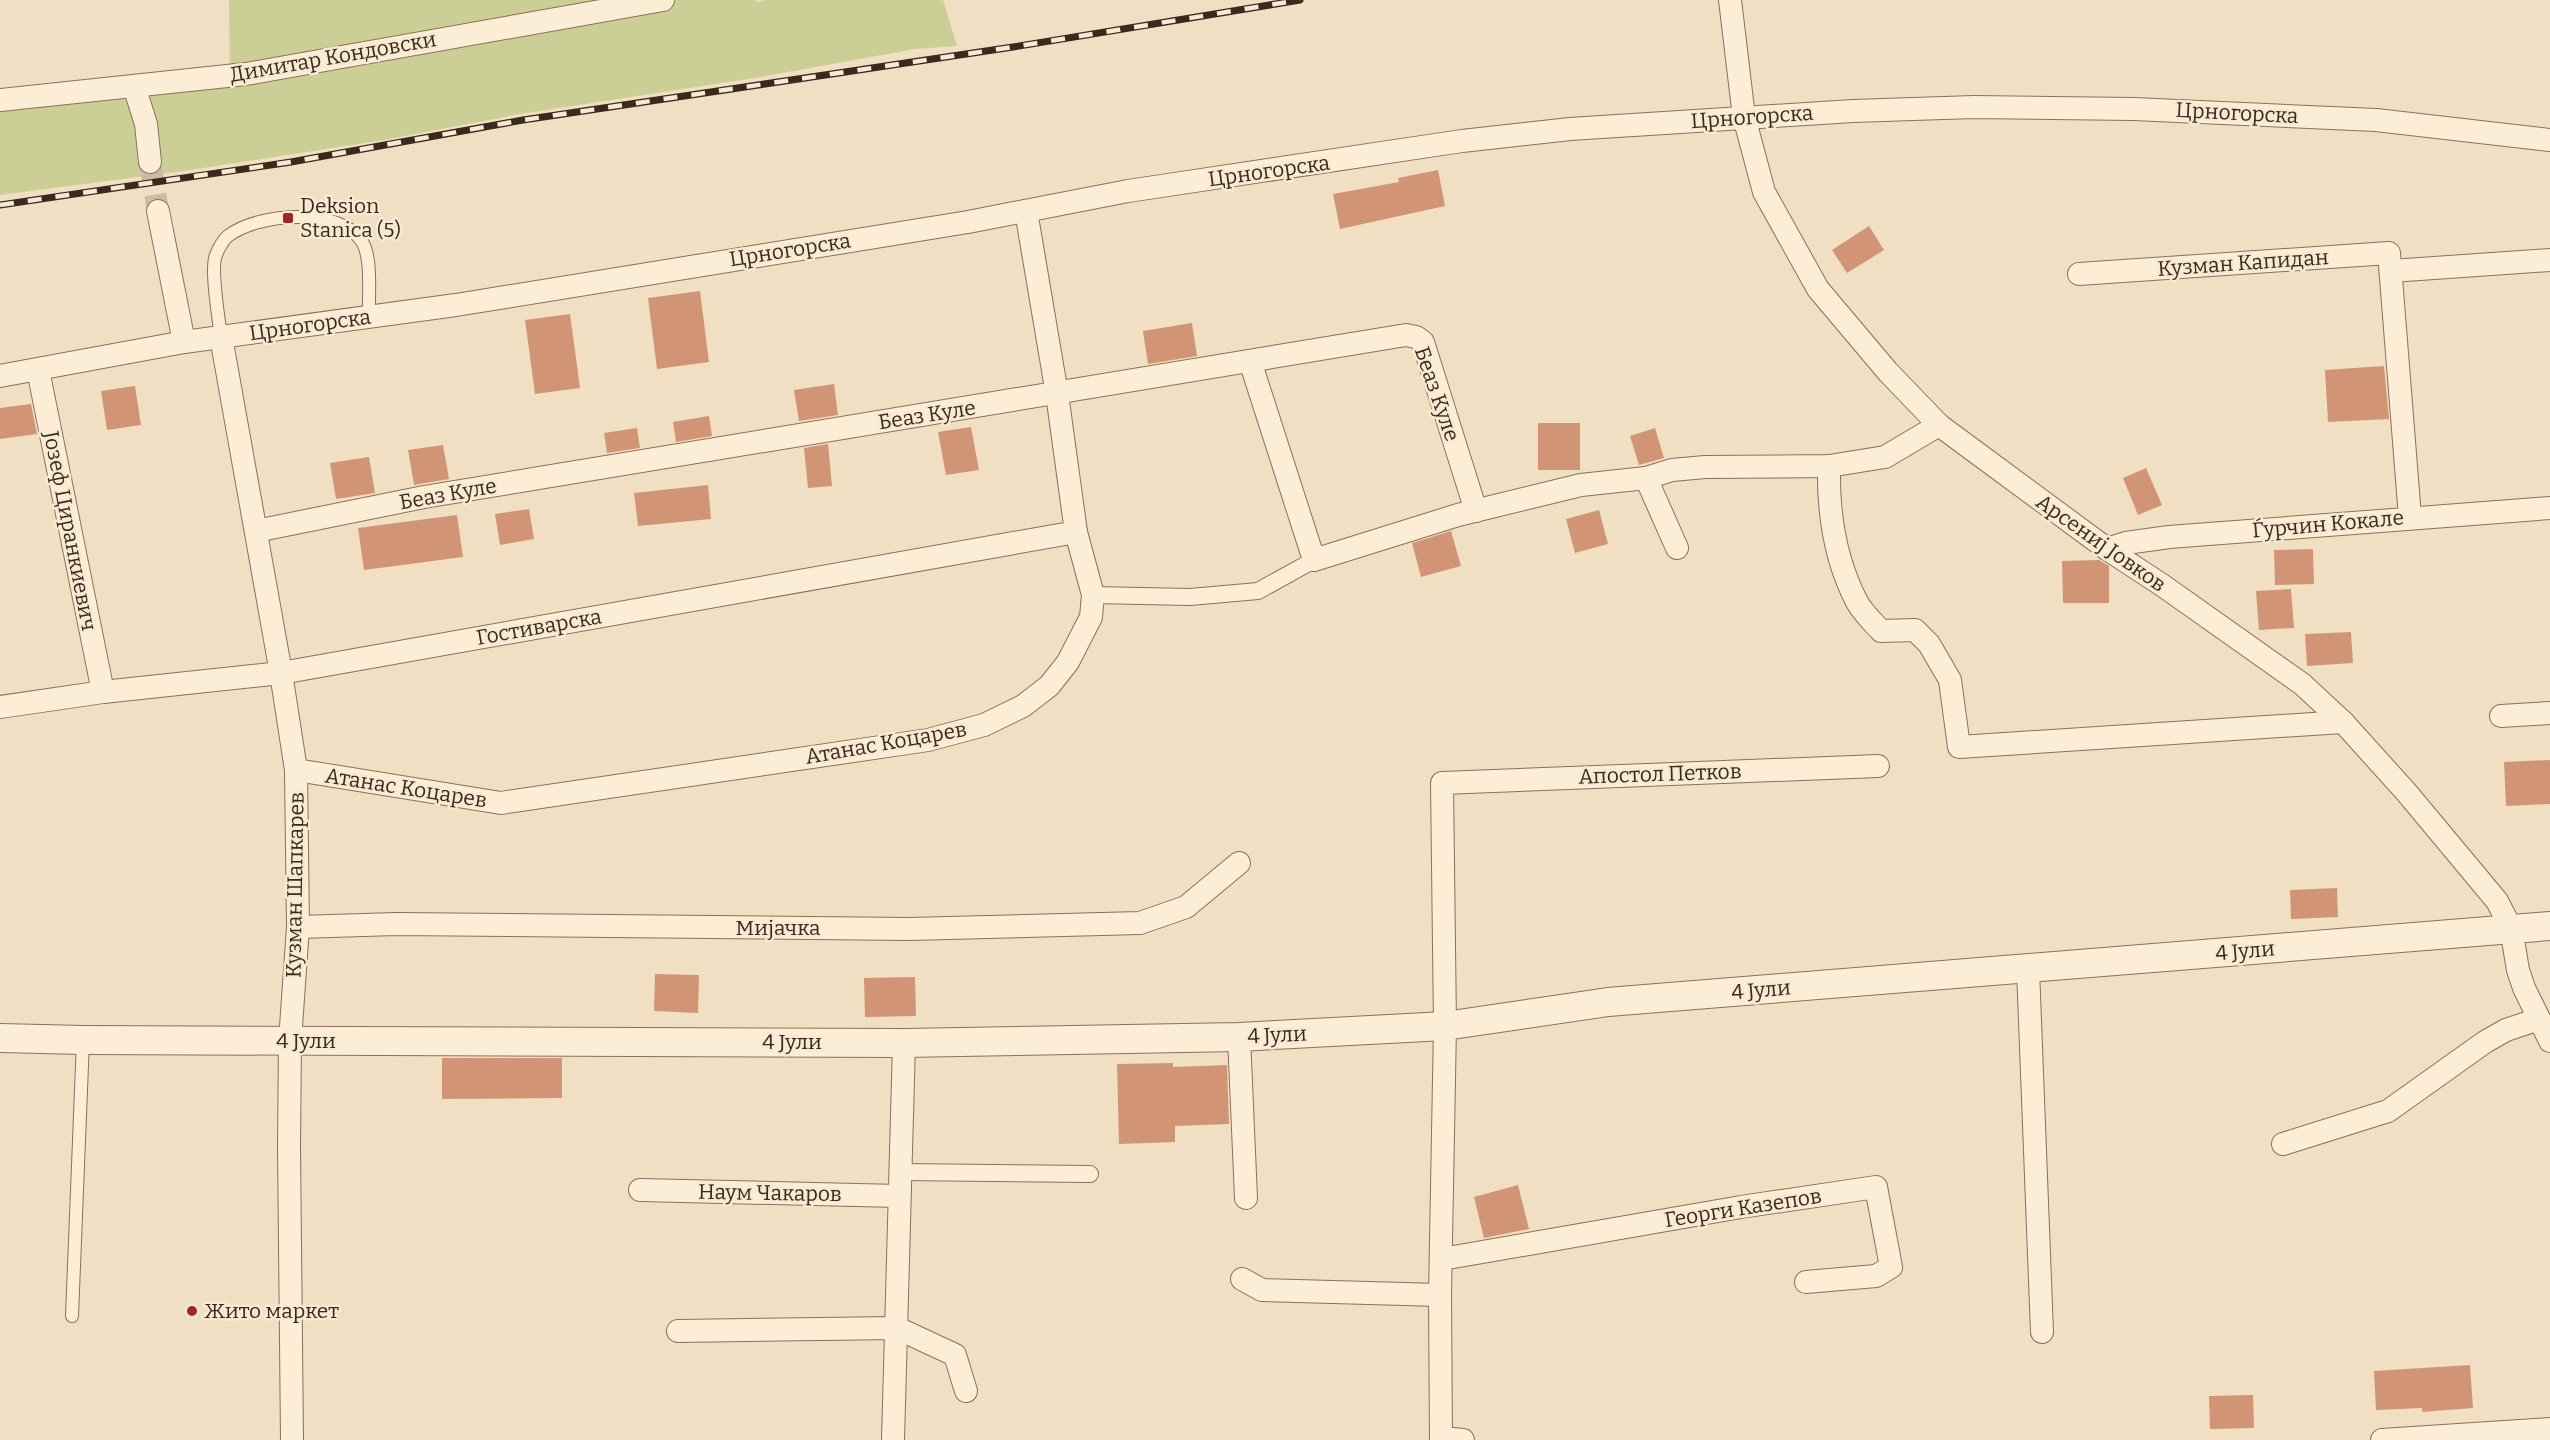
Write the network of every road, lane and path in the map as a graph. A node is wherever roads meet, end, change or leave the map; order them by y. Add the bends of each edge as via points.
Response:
1 (663, 0) edge
2 (1730, 0) edge
3 (134, 86) junction
4 (0, 100) edge
5 (1744, 117) junction
6 (2550, 140) edge
7 (150, 162) tunnel mouth
8 (158, 211) tunnel mouth
9 (1026, 211) junction
10 (2550, 260) edge
11 (2391, 271) junction
12 (2079, 274) dead end
13 (369, 317) junction
14 (221, 337) junction
15 (184, 342) junction
16 (1250, 360) junction
17 (38, 369) junction
18 (0, 376) edge
19 (1057, 393) junction
20 (1939, 425) junction
21 (1829, 466) junction
22 (1646, 478) junction
23 (2550, 508) edge
24 (1476, 511) junction
25 (2410, 517) junction
26 (256, 531) junction
27 (1076, 532) junction
28 (1677, 548) dead end
29 (2107, 549) junction
30 (1314, 560) junction
31 (1093, 595) junction
32 (281, 673) junction
33 (103, 692) junction
34 (0, 707) edge
35 (2550, 713) edge
36 (2501, 716) dead end
37 (2343, 722) junction
38 (1878, 766) dead end
39 (296, 770) junction
40 (1239, 863) dead end
41 (2550, 926) edge
42 (298, 927) junction
43 (2511, 928) junction
44 (2028, 969) junction
45 (2539, 1018) junction
46 (1445, 1026) junction
47 (1239, 1037) junction
48 (0, 1038) edge
49 (83, 1040) junction
50 (290, 1041) junction
51 (2550, 1041) edge
52 (904, 1043) junction
53 (2283, 1144) dead end
54 (899, 1172) junction
55 (1090, 1174) dead end
56 (640, 1190) dead end
57 (899, 1196) junction
58 (1246, 1198) dead end
59 (1442, 1259) junction
60 (1242, 1279) dead end
61 (1806, 1282) dead end
62 (1440, 1295) junction
63 (72, 1316) dead end
64 (897, 1328) junction
65 (678, 1331) dead end
66 (2042, 1332) dead end
67 (966, 1391) dead end
68 (2550, 1429) edge
69 (292, 1440) edge
70 (893, 1440) edge
71 (1449, 1440) edge
72 (2382, 1440) edge

1 - 3 street, Димитар Кондовски via 246,74
2 - 5 street, Арсениј Јовков
3 - 4 street, Димитар Кондовски
3 - 7 street via 146,124
5 - 6 street, Црногорска via 1974,107 2134,109 2376,120
5 - 9 street, Црногорска via 1462,141 1128,191
5 - 20 street, Арсениј Јовков via 1764,192 1818,289
8 - 15 street
9 - 13 street, Црногорска
9 - 19 street, Атанас Коцарев
10 - 11 street
11 - 12 street, Кузман Капидан via 2390,253
11 - 25 street
13 - 14 street, Црногорска
13 - 14 lane via 368,254 353,231 331,221 278,218 250,224 227,236 214,257
14 - 15 street, Црногорска
14 - 26 street, Кузман Шапкарев
15 - 17 street, Црногорска
16 - 19 street, Беаз Куле
16 - 24 street, Беаз Куле via 1416,336 1423,342
16 - 30 street
17 - 18 street, Црногорска
17 - 33 street, Јозеф Циранкиевич
19 - 26 street, Беаз Куле via 424,497
19 - 27 street, Атанас Коцарев
20 - 21 street via 1885,457
20 - 29 street, Арсениј Јовков
21 - 22 street via 1705,467 1672,470
21 - 37 street via 1833,531 1858,604 1881,631 1915,630 1929,644 1950,680 1959,747
22 - 24 street via 1581,485
22 - 28 street
23 - 25 street, Ѓурчин Кокале
24 - 30 street
25 - 29 street, Ѓурчин Кокале via 2169,537
26 - 32 street, Кузман Шапкарев
27 - 31 street, Атанас Коцарев
27 - 32 street, Гостиварска
29 - 37 street, Арсениј Јовков via 2302,684
30 - 31 street via 1258,591 1190,597
31 - 39 street, Атанас Коцарев via 1091,617 1068,662 1049,686 1023,706 984,725 928,740 501,803
32 - 33 street, Гостиварска
32 - 39 street, Кузман Шапкарев
33 - 34 street, Гостиварска
35 - 36 street
37 - 43 street, Арсениј Јовков via 2497,901
38 - 46 street, Апостол Петков via 1442,783
39 - 42 street, Кузман Шапкарев
40 - 42 street, Мијачка via 1186,907 1140,923 909,929 396,924
41 - 43 street, 4 Јули
42 - 50 street, Кузман Шапкарев
43 - 44 street, 4 Јули
43 - 45 street, Арсениј Јовков via 2518,970
44 - 46 street, 4 Јули via 1608,1002
44 - 66 street
45 - 51 street, Арсениј Јовков
45 - 53 street via 2485,1042 2388,1111
46 - 47 street, 4 Јули
46 - 59 street
47 - 52 street, 4 Јули
47 - 58 street
48 - 49 street, 4 Јули
49 - 50 street, 4 Јули
49 - 63 lane
50 - 52 street, 4 Јули
50 - 69 street, Кузман Шапкарев
52 - 54 street
54 - 55 street
54 - 57 street
56 - 57 street, Наум Чакаров
57 - 64 street
59 - 61 street, Георги Казепов via 1876,1187 1892,1267 1876,1276
59 - 62 street
60 - 62 street via 1262,1290
62 - 71 street
64 - 65 street
64 - 67 street via 955,1355
64 - 70 street
68 - 72 street

